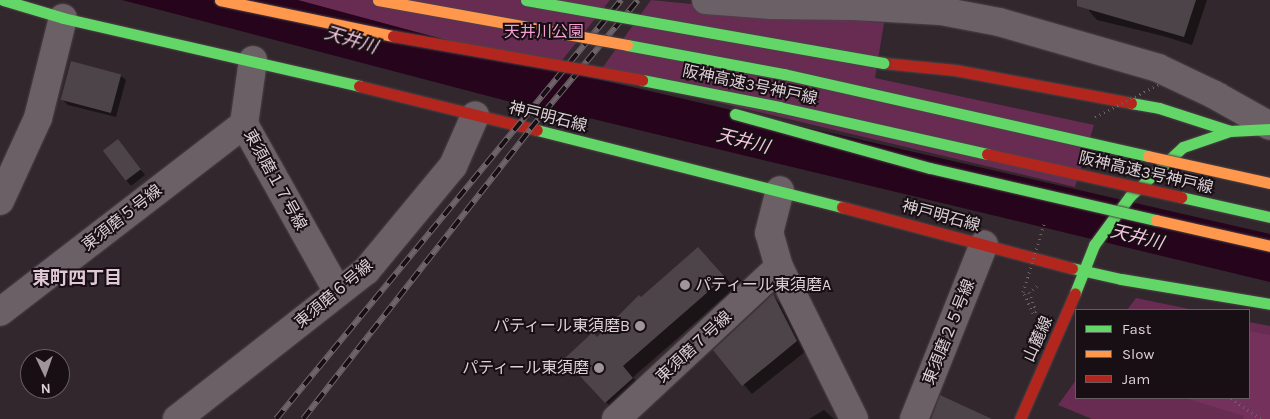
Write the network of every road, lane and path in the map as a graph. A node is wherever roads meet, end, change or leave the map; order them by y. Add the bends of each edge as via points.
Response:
1 (3, 0) edge
2 (220, 0) edge
3 (378, 0) edge
4 (526, 0) edge
5 (706, 0) edge
6 (783, 3) edge
7 (63, 18) junction
8 (254, 60) junction
9 (608, 73) junction
10 (475, 116) junction
11 (244, 124) junction
12 (1270, 127) edge
13 (1230, 131) junction
14 (1270, 183) edge
15 (780, 190) junction
16 (0, 201) edge
17 (1270, 217) edge
18 (984, 244) junction
19 (1270, 246) edge
20 (779, 267) junction
21 (1084, 270) junction
22 (338, 292) junction
23 (1270, 304) edge
24 (0, 312) edge
25 (1232, 399) edge
26 (177, 419) edge
27 (616, 419) edge
28 (854, 419) edge
29 (914, 419) edge
30 (1020, 419) edge
31 (1261, 419) edge

1 - 7 main road, 神戸明石線
2 - 9 main road, 阪神高速3号神戸線, bridge via 378,33
3 - 14 main road, 阪神高速3号神戸線, bridge via 784,74
4 - 13 main road, bridge via 882,63 955,70 1159,108
5 - 6 street
6 - 12 street via 941,11 999,22 1158,68 1213,94
7 - 8 main road, 神戸明石線
7 - 16 street via 38,118
8 - 10 main road, 神戸明石線
8 - 11 street, 東須磨１７号線
9 - 17 main road, 阪神高速3号神戸線, bridge via 779,107
9 - 19 main road, bridge via 794,132 930,168
10 - 15 main road, 神戸明石線
10 - 22 street, 東須磨６号線 via 453,166 366,271
11 - 22 street, 東須磨１７号線
11 - 24 street, 東須磨５号線
12 - 13 main road
13 - 21 main road via 1183,147 1127,199 1094,245
15 - 18 main road, 神戸明石線
15 - 20 street via 769,234
18 - 21 main road, 神戸明石線
18 - 29 street, 東須磨２５号線
20 - 27 street, 東須磨７号線
20 - 28 street
21 - 23 main road, 神戸明石線 via 1121,280
21 - 30 main road, 山麓線
22 - 26 street, 東須磨６号線
25 - 31 path

